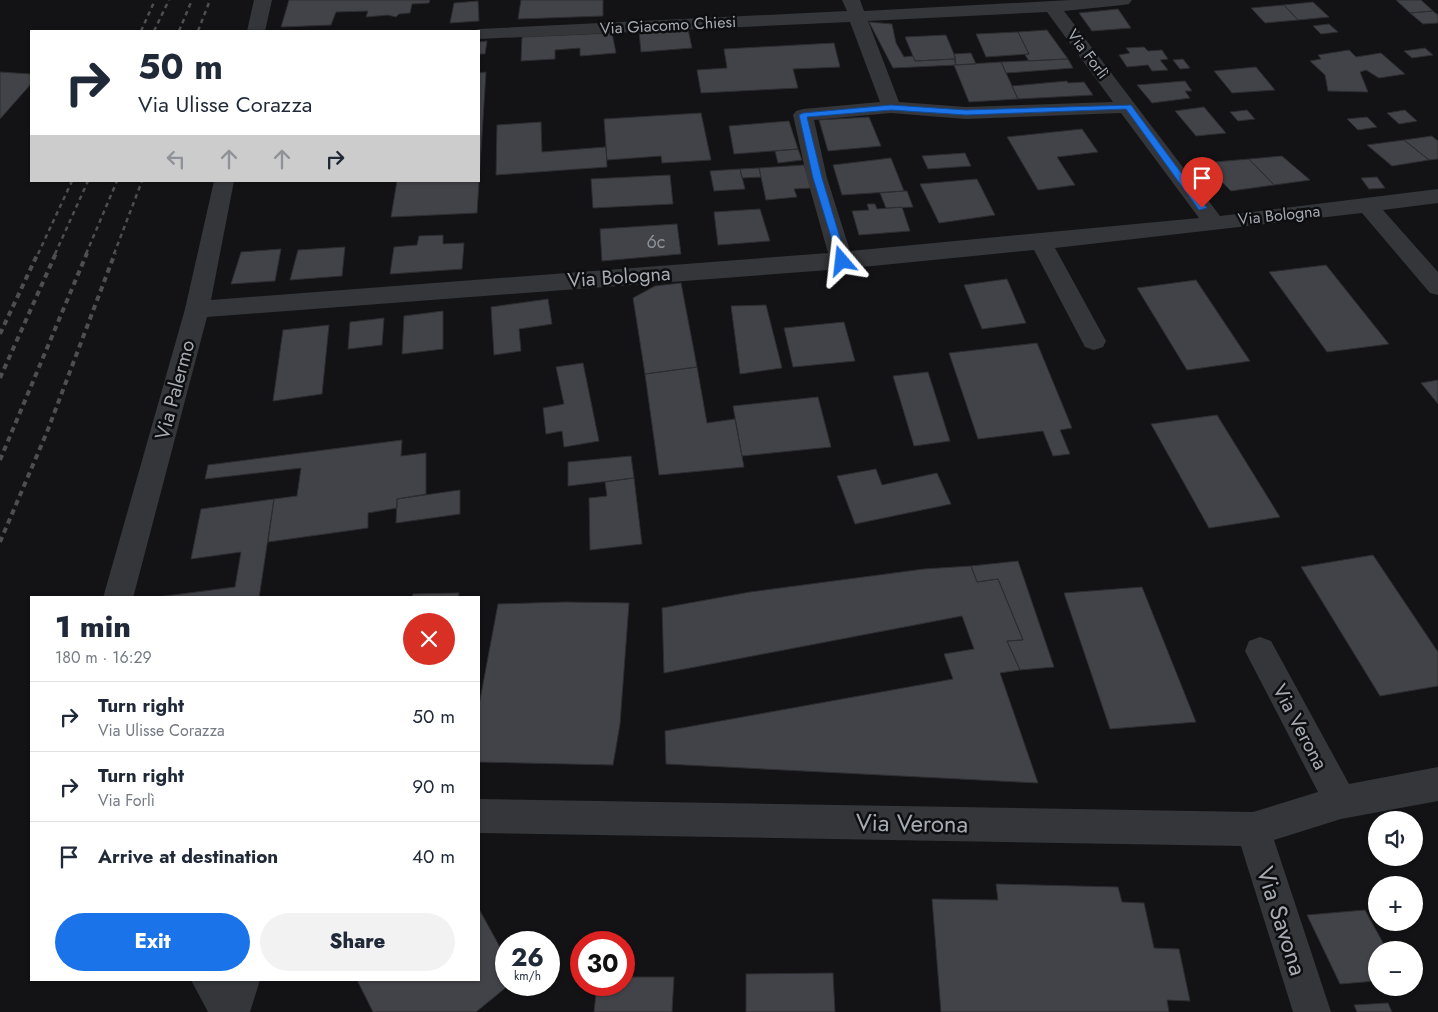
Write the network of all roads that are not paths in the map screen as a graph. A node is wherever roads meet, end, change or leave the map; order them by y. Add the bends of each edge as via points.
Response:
1 (263, 0) edge
2 (1123, 0) edge
3 (1052, 7) junction
4 (854, 8) edge
5 (256, 30) edge
6 (480, 34) edge
7 (1128, 107) junction
8 (891, 108) junction
9 (224, 182) edge
10 (1438, 196) edge
11 (1368, 206) junction
12 (1213, 222) junction
13 (1041, 242) junction
14 (842, 261) junction
15 (1438, 287) edge
16 (197, 309) junction
17 (1094, 341) dead end
18 (119, 596) edge
19 (1260, 652) dead end
20 (1438, 784) edge
21 (1341, 802) junction
22 (480, 816) edge
23 (1253, 830) junction
24 (1312, 1012) edge

1 - 5 street
2 - 3 street, Via Giacomo Chiesi
3 - 4 street, Via Giacomo Chiesi
3 - 7 street, Via Forlì
4 - 6 street, Via Giacomo Chiesi
4 - 8 street
7 - 8 street via 966,113
7 - 12 street, Via Forlì
8 - 14 street via 803,115 817,178
9 - 16 street, Via Palermo
10 - 11 street, Via Bologna
11 - 12 street, Via Bologna
11 - 15 street
12 - 13 street, Via Bologna
13 - 14 street, Via Bologna
13 - 17 street
14 - 16 street, Via Bologna
16 - 18 street, Via Palermo
19 - 21 street, Via Verona
20 - 21 street, Via Verona
21 - 23 street, Via Verona
22 - 23 street, Via Verona
23 - 24 street, Via Savona

